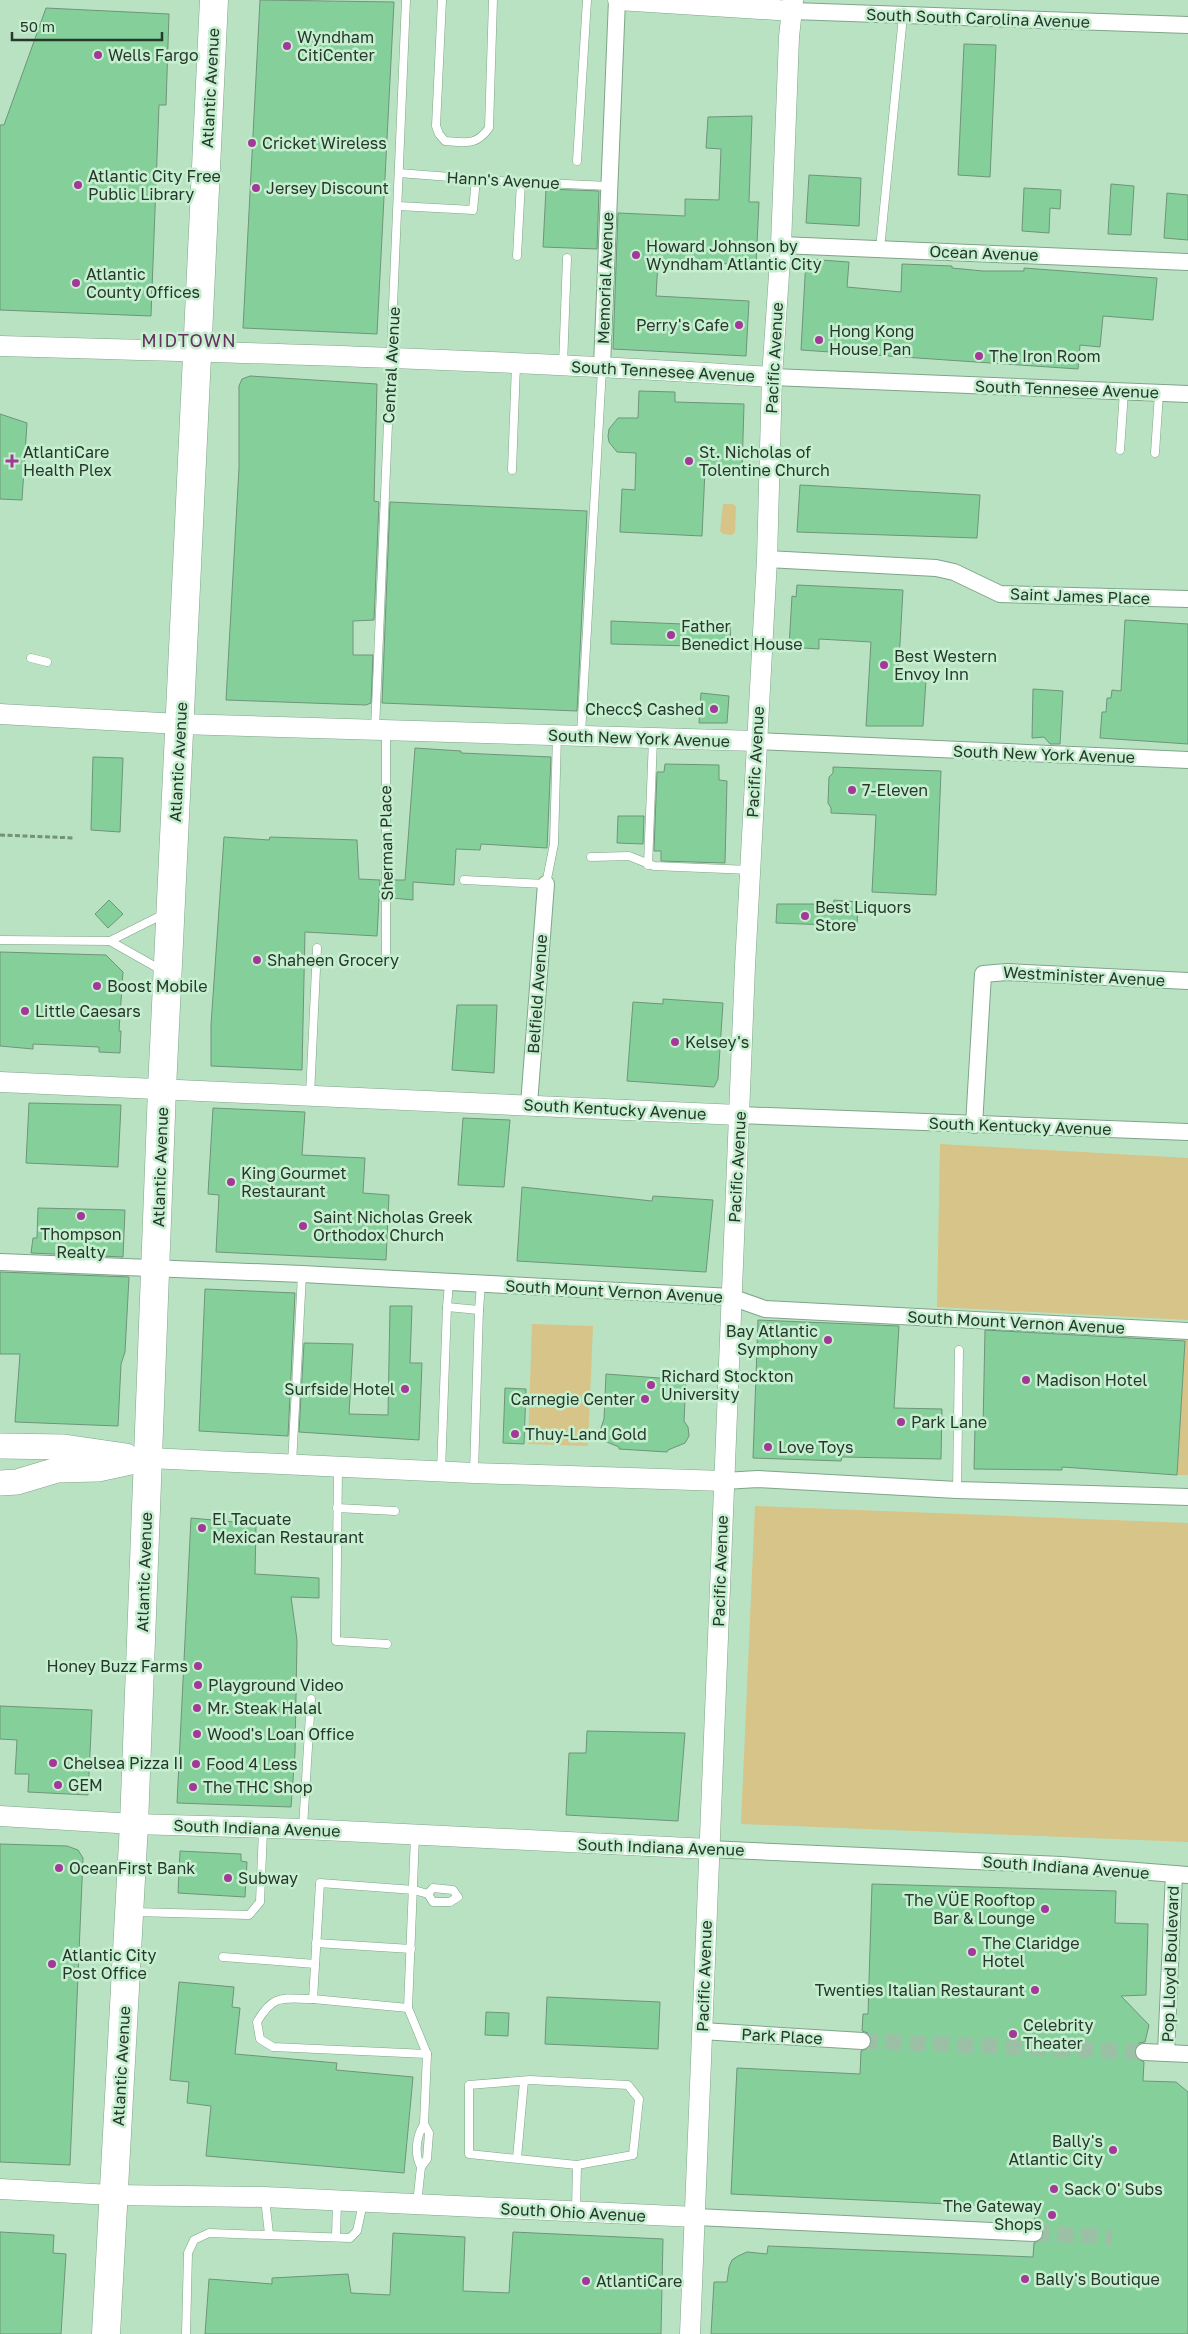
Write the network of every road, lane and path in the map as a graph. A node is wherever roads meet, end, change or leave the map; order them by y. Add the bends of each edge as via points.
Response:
1 (214, 0) edge
2 (406, 0) edge
3 (442, 0) edge
4 (493, 0) edge
5 (587, 0) edge
6 (617, 0) edge
7 (793, 6) edge
8 (903, 16) junction
9 (1188, 25) edge
10 (577, 161) dead end
11 (399, 174) junction
12 (476, 179) junction
13 (521, 182) junction
14 (608, 186) junction
15 (398, 206) junction
16 (781, 245) junction
17 (880, 249) junction
18 (517, 256) dead end
19 (567, 258) dead end
20 (1188, 262) edge
21 (0, 346) edge
22 (198, 351) junction
23 (391, 357) junction
24 (516, 363) junction
25 (563, 365) junction
26 (602, 366) junction
27 (772, 377) junction
28 (1124, 391) junction
29 (1160, 392) junction
30 (1188, 394) edge
31 (1120, 450) dead end
32 (1155, 453) dead end
33 (512, 470) dead end
34 (767, 559) junction
35 (1188, 599) edge
36 (31, 658) dead end
37 (47, 662) dead end
38 (0, 714) edge
39 (180, 724) junction
40 (380, 730) junction
41 (557, 735) junction
42 (581, 736) junction
43 (653, 738) junction
44 (756, 741) junction
45 (1188, 760) edge
46 (0, 835) edge
47 (75, 838) dead end
48 (591, 857) dead end
49 (648, 865) junction
50 (750, 870) junction
51 (464, 880) dead end
52 (546, 884) junction
53 (171, 910) junction
54 (0, 940) edge
55 (110, 941) junction
56 (317, 948) dead end
57 (386, 957) dead end
58 (168, 973) junction
59 (1188, 981) edge
60 (0, 1082) edge
61 (162, 1089) junction
62 (310, 1097) junction
63 (529, 1104) junction
64 (739, 1116) junction
65 (974, 1125) junction
66 (1188, 1132) edge
67 (0, 1262) edge
68 (157, 1269) junction
69 (302, 1274) junction
70 (449, 1282) junction
71 (481, 1284) junction
72 (731, 1297) junction
73 (447, 1307) junction
74 (479, 1310) junction
75 (1188, 1330) edge
76 (959, 1350) dead end
77 (0, 1446) edge
78 (149, 1458) junction
79 (292, 1465) junction
80 (338, 1466) junction
81 (441, 1472) junction
82 (474, 1473) junction
83 (724, 1481) junction
84 (0, 1484) edge
85 (957, 1490) junction
86 (1188, 1497) edge
87 (337, 1508) junction
88 (396, 1511) dead end
89 (387, 1644) dead end
90 (312, 1699) dead end
91 (0, 1816) edge
92 (134, 1824) junction
93 (303, 1829) junction
94 (262, 1830) junction
95 (415, 1836) junction
96 (709, 1849) junction
97 (1181, 1875) edge
98 (414, 1890) junction
99 (428, 1894) dead end
100 (130, 1912) junction
101 (316, 1943) junction
102 (411, 1949) junction
103 (223, 1957) dead end
104 (315, 1964) junction
105 (313, 2000) junction
106 (408, 2008) junction
107 (702, 2032) junction
108 (862, 2041) tunnel mouth
109 (1144, 2052) tunnel mouth
110 (1166, 2053) junction
111 (427, 2054) junction
112 (1188, 2054) edge
113 (524, 2081) junction
114 (517, 2158) junction
115 (577, 2165) junction
116 (0, 2189) edge
117 (112, 2194) junction
118 (264, 2197) junction
119 (337, 2201) junction
120 (363, 2202) junction
121 (417, 2204) junction
122 (576, 2212) junction
123 (696, 2217) junction
124 (1034, 2233) tunnel mouth
125 (268, 2234) junction
126 (336, 2238) junction
127 (106, 2334) edge
128 (186, 2334) edge
129 (690, 2334) edge

1 - 22 highway, Atlantic Avenue
2 - 11 lane, Central Avenue
3 - 4 lane via 436,126 444,141 473,143 489,128
5 - 10 lane
6 - 7 street, South South Carolina Avenue
6 - 14 street, Memorial Avenue
7 - 8 street, South South Carolina Avenue
7 - 16 street, Pacific Avenue
8 - 9 street, South South Carolina Avenue
8 - 17 lane
11 - 12 lane, Hann's Avenue
11 - 15 lane, Central Avenue
12 - 13 lane, Hann's Avenue
12 - 15 lane via 473,210
13 - 14 lane, Hann's Avenue
13 - 18 lane
14 - 26 street, Memorial Avenue
15 - 23 lane, Central Avenue
16 - 17 street, Ocean Avenue
16 - 27 street, Pacific Avenue
17 - 20 street, Ocean Avenue
19 - 25 lane
21 - 22 street, South Tennesee Avenue
22 - 23 street, South Tennesee Avenue
22 - 39 highway, Atlantic Avenue
23 - 24 street, South Tennesee Avenue
23 - 40 lane, Central Avenue
24 - 25 street, South Tennesee Avenue
24 - 33 lane
25 - 26 street, South Tennesee Avenue
26 - 27 street, South Tennesee Avenue
26 - 42 lane, Memorial Avenue
27 - 28 street, South Tennesee Avenue
27 - 34 street, Pacific Avenue
28 - 29 street, South Tennesee Avenue
28 - 31 lane
29 - 30 street, South Tennesee Avenue
29 - 32 lane
34 - 35 street, Saint James Place via 936,568 954,572 1000,594
34 - 44 street, Pacific Avenue
36 - 37 lane
38 - 39 street, South New York Avenue
39 - 40 street, South New York Avenue
39 - 53 highway, Atlantic Avenue
40 - 41 street, South New York Avenue
40 - 57 lane, Sherman Place
41 - 42 street, South New York Avenue
41 - 52 lane via 554,844
42 - 43 street, South New York Avenue
43 - 44 street, South New York Avenue
43 - 49 lane
44 - 45 street, South New York Avenue
44 - 50 street, Pacific Avenue
46 - 47 path
48 - 49 lane via 629,856
49 - 50 lane
50 - 64 street, Pacific Avenue
51 - 52 lane
52 - 63 street, Belfield Avenue
53 - 55 lane
53 - 58 highway, Atlantic Avenue
54 - 55 lane
55 - 58 lane
56 - 62 lane
58 - 61 highway, Atlantic Avenue
59 - 65 street, Westminister Avenue via 1007,972 983,974
60 - 61 street, South Kentucky Avenue
61 - 62 street, South Kentucky Avenue
61 - 68 highway, Atlantic Avenue
62 - 63 street, South Kentucky Avenue
63 - 64 street, South Kentucky Avenue
64 - 65 street, South Kentucky Avenue
64 - 72 street, Pacific Avenue
65 - 66 street, South Kentucky Avenue
67 - 68 street, South Mount Vernon Avenue
68 - 69 street, South Mount Vernon Avenue
68 - 78 highway, Atlantic Avenue
69 - 70 street, South Mount Vernon Avenue
69 - 79 lane
70 - 71 street, South Mount Vernon Avenue
70 - 73 lane
71 - 72 street, South Mount Vernon Avenue
71 - 74 lane
72 - 75 street, South Mount Vernon Avenue via 765,1309
72 - 83 street, Pacific Avenue
73 - 74 lane
73 - 81 lane
74 - 82 lane
76 - 85 lane
77 - 78 main road via 64,1447
78 - 79 street
78 - 84 main road via 98,1469 57,1470
78 - 92 highway, Atlantic Avenue
79 - 80 street
80 - 81 street
80 - 87 lane
81 - 82 street
82 - 83 street
83 - 85 street via 758,1479
83 - 96 street, Pacific Avenue
85 - 86 street
87 - 88 lane
87 - 89 lane via 336,1641
90 - 93 lane
91 - 92 street, South Indiana Avenue
92 - 94 street, South Indiana Avenue
92 - 100 highway, Atlantic Avenue
93 - 94 street, South Indiana Avenue
93 - 95 street, South Indiana Avenue
94 - 100 lane via 260,1902 249,1915
95 - 96 street, South Indiana Avenue
95 - 98 lane
96 - 97 street, South Indiana Avenue via 1061,1865
96 - 107 street, Pacific Avenue
97 - 110 street, Pop Lloyd Boulevard
98 - 99 lane
98 - 101 lane via 320,1883
98 - 102 lane
100 - 117 highway, Atlantic Avenue
101 - 102 lane
101 - 104 lane
102 - 106 lane
103 - 104 lane
104 - 105 lane
105 - 106 lane
105 - 111 lane via 279,1998 266,2007 257,2022 260,2039 273,2047
106 - 111 lane
107 - 108 street, Park Place
107 - 123 street, Pacific Avenue
109 - 110 street
110 - 112 street
111 - 121 lane via 424,2124 418,2133 416,2158 421,2167
113 - 114 lane
113 - 114 lane via 469,2085 469,2154
113 - 115 lane via 628,2085 639,2099 633,2155
114 - 115 lane
115 - 122 lane
116 - 117 street, South Ohio Avenue
117 - 118 street, South Ohio Avenue
117 - 127 highway, Atlantic Avenue
118 - 119 street, South Ohio Avenue
118 - 125 lane
119 - 120 street, South Ohio Avenue
119 - 126 lane
120 - 121 street, South Ohio Avenue
120 - 126 lane via 354,2236
121 - 122 street, South Ohio Avenue
122 - 123 street, South Ohio Avenue
123 - 124 street, South Ohio Avenue
123 - 129 street, Pacific Avenue
125 - 126 lane
125 - 128 lane via 209,2233 194,2240 188,2253

